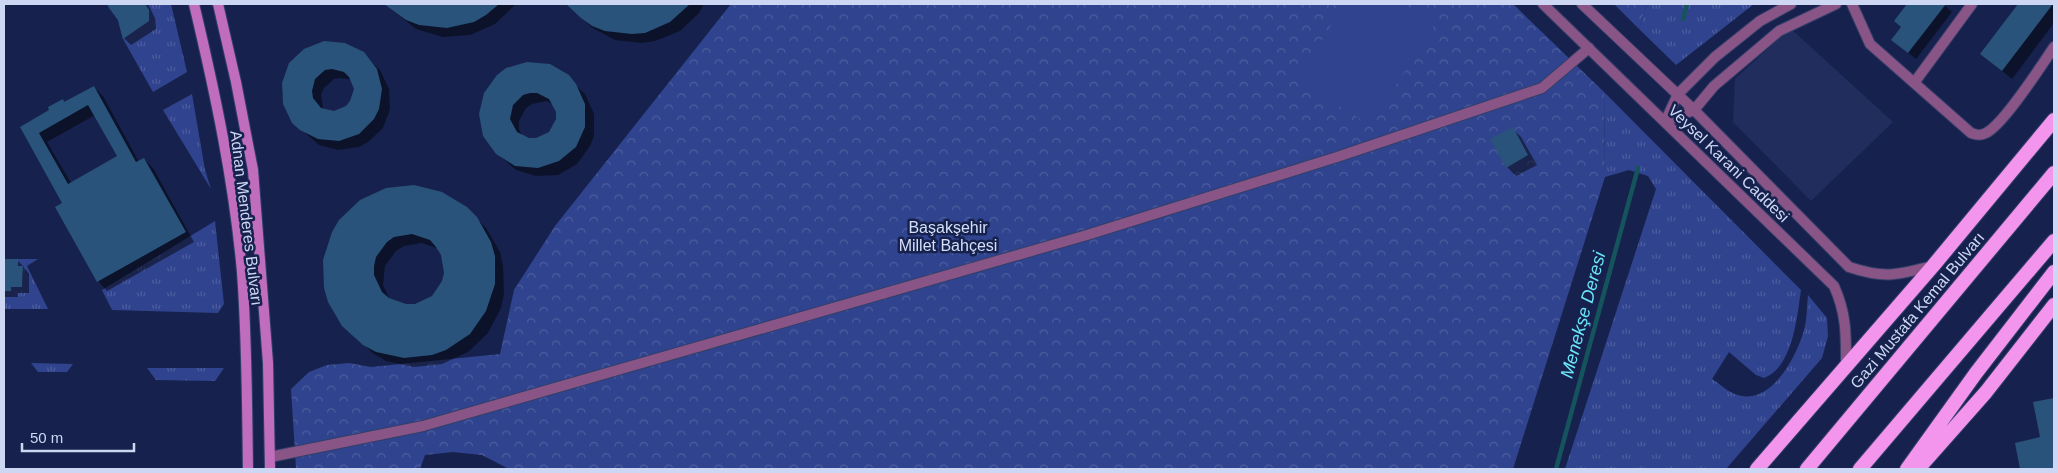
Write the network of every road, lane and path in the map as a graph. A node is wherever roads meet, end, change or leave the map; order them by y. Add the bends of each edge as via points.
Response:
1 (194, 4) edge
2 (218, 4) edge
3 (1543, 4) edge
4 (1582, 4) edge
5 (1791, 4) edge
6 (1836, 4) edge
7 (1852, 4) edge
8 (1972, 4) edge
9 (2054, 47) edge
10 (1589, 48) junction
11 (1914, 83) junction
12 (1678, 94) junction
13 (1694, 110) junction
14 (2054, 120) edge
15 (1665, 122) junction
16 (2054, 173) edge
17 (2054, 241) edge
18 (1933, 266) junction
19 (2054, 272) edge
20 (2054, 305) edge
21 (1846, 368) junction
22 (270, 457) junction
23 (248, 469) edge
24 (270, 469) edge
25 (1757, 469) edge
26 (1765, 469) edge
27 (1807, 469) edge
28 (1860, 469) edge
29 (1907, 469) edge
30 (1918, 469) edge

1 - 23 main road, Adnan Menderes Bulvarı via 227,164 242,272
2 - 22 main road, Adnan Menderes Bulvarı via 253,170 268,363
3 - 10 street, Veysel Karani Caddesi
4 - 12 street, Veysel Karani Caddesi
5 - 12 street via 1760,21
6 - 13 street via 1779,31 1714,86
7 - 11 street via 1870,44
8 - 11 street
9 - 11 street via 1995,127 1979,136 1970,133
10 - 15 street, Veysel Karani Caddesi
10 - 22 street via 1542,88 1272,178 1087,235 423,426
12 - 13 street, Veysel Karani Caddesi
12 - 15 street
13 - 15 street
13 - 18 street, Veysel Karani Caddesi via 1848,267 1870,274 1896,275
14 - 18 highway
15 - 21 street, Veysel Karani Caddesi via 1834,286 1842,305 1846,331
16 - 27 highway, Gazi Mustafa Kemal Bulvarı
17 - 28 highway
18 - 21 highway
19 - 29 highway
20 - 30 highway via 1986,392
21 - 25 highway
21 - 26 highway
22 - 24 main road, Adnan Menderes Bulvarı

